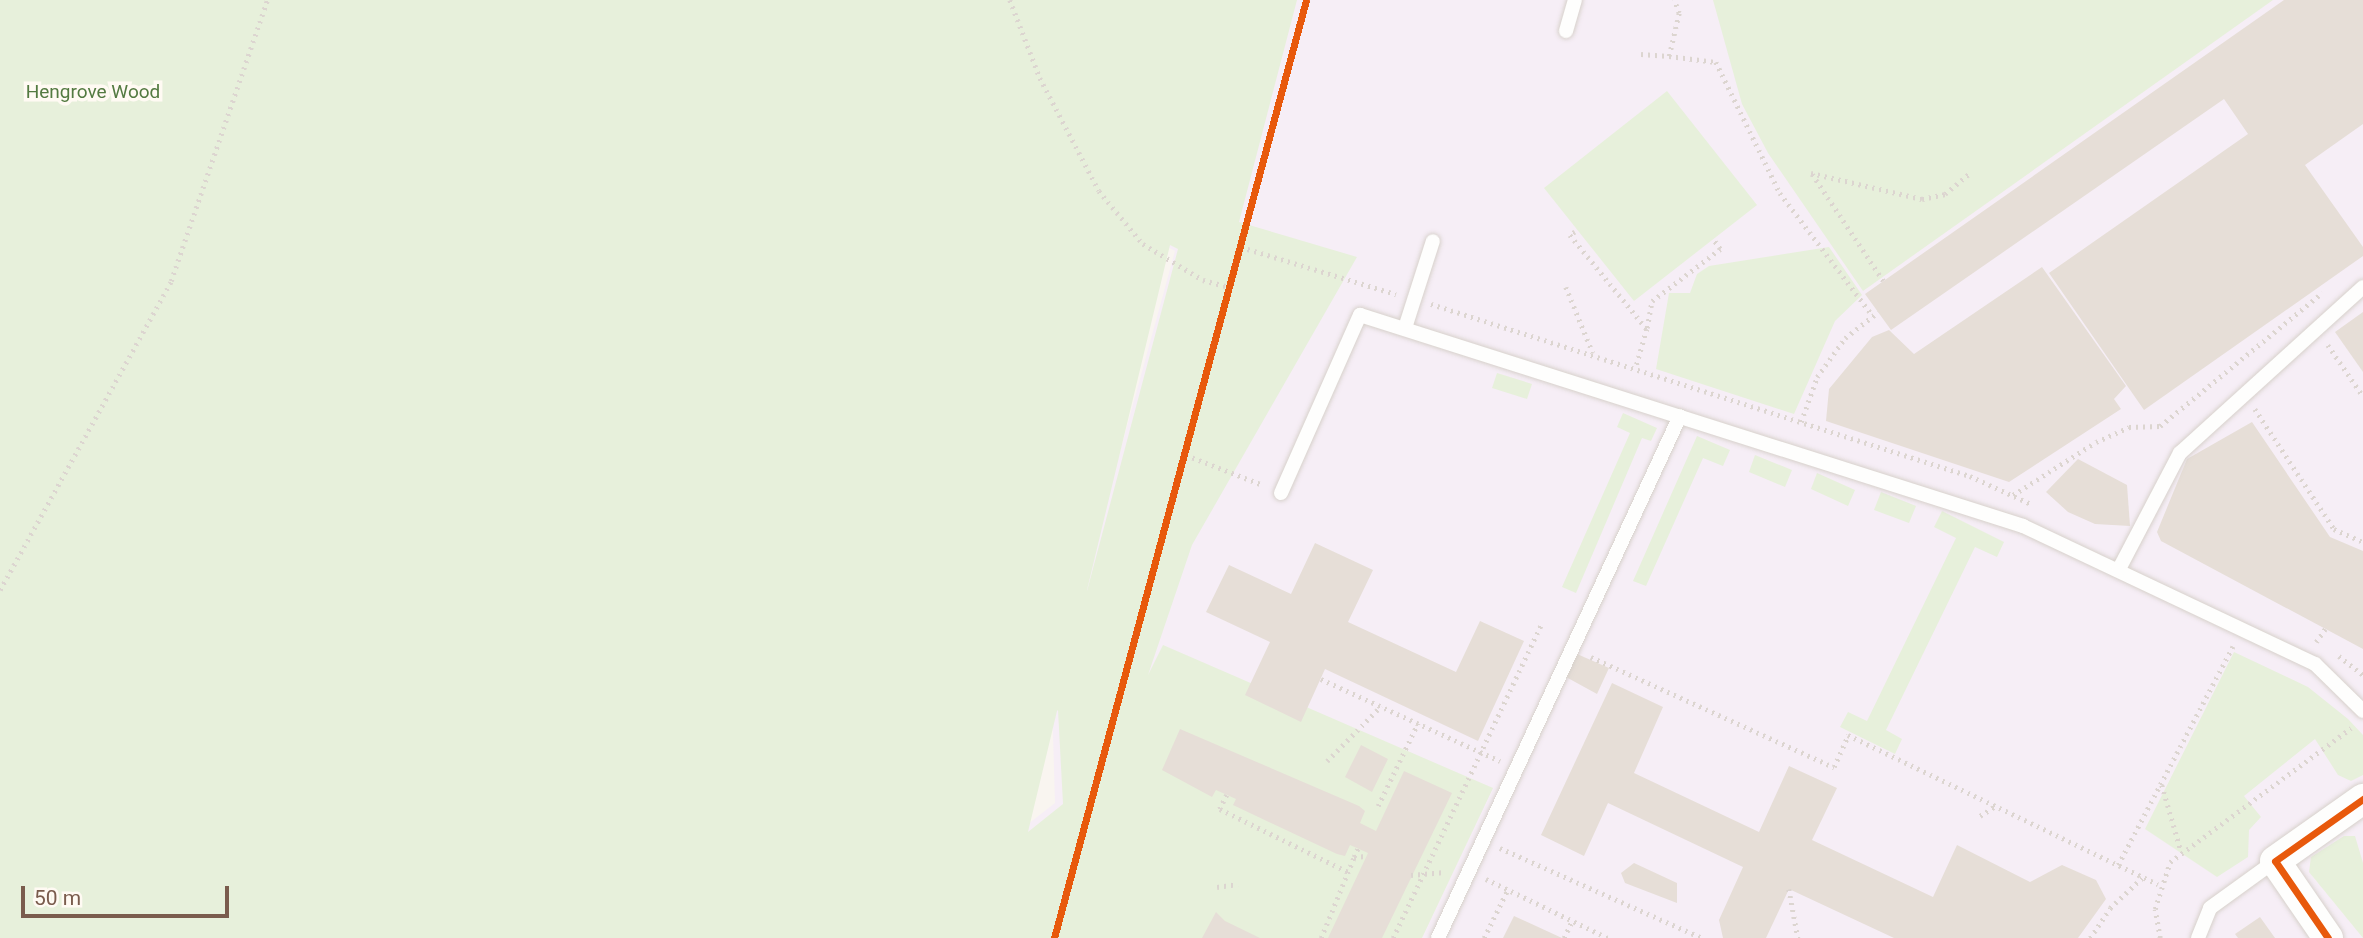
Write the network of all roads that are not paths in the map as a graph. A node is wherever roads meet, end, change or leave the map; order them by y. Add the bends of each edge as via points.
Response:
1 (1575, 0) edge
2 (1566, 31) dead end
3 (1433, 241) dead end
4 (2363, 287) edge
5 (1405, 328) junction
6 (1680, 416) junction
7 (1281, 493) road end
8 (2119, 569) junction
9 (2361, 717) edge
10 (2363, 799) edge
11 (2275, 862) junction
12 (1438, 938) edge
13 (2198, 938) edge
14 (2328, 938) edge

1 - 2 lane
3 - 5 lane
4 - 8 lane via 2180,453
5 - 6 lane
5 - 7 lane via 1360,315
6 - 8 lane via 2023,526
6 - 12 lane
8 - 9 lane via 2315,664
10 - 11 street
11 - 13 lane via 2210,908
11 - 14 street

